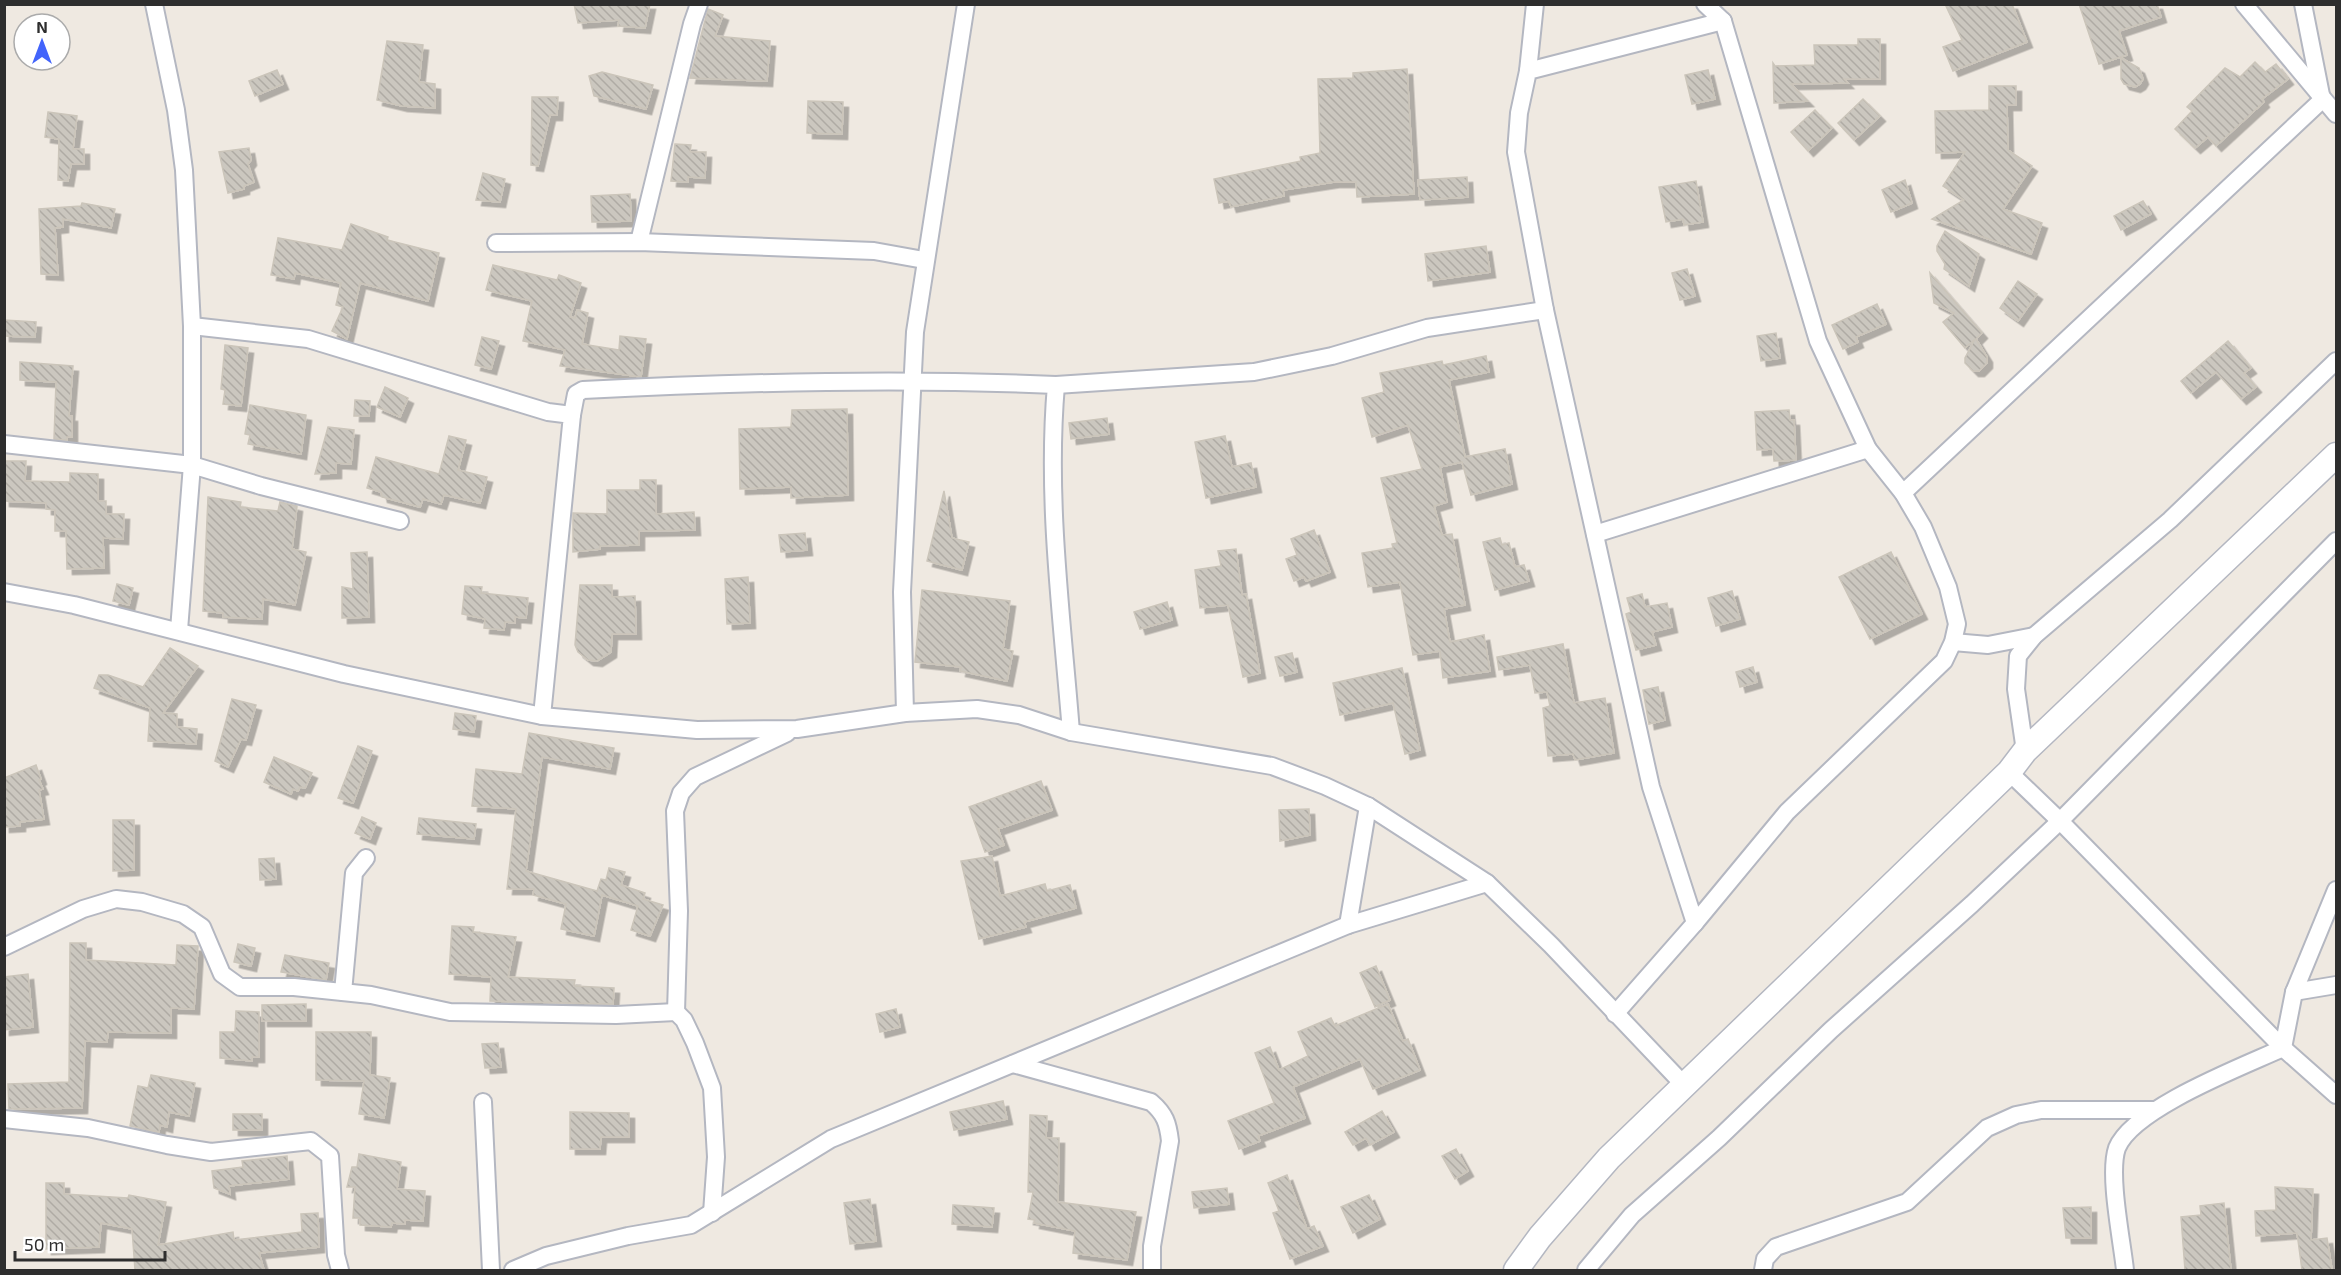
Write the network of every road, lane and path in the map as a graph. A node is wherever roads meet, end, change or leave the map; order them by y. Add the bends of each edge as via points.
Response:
1 (154, 4) edge
2 (699, 4) edge
3 (966, 4) edge
4 (1535, 4) edge
5 (1705, 4) edge
6 (2244, 4) edge
7 (2303, 4) edge
8 (1723, 21) junction
9 (1528, 71) junction
10 (2322, 99) junction
11 (2337, 114) edge
12 (639, 242) junction
13 (496, 243) dead end
14 (924, 260) junction
15 (1545, 310) junction
16 (192, 326) junction
17 (2337, 361) edge
18 (911, 382) junction
19 (1056, 385) junction
20 (572, 415) junction
21 (4, 444) edge
22 (1868, 449) junction
23 (2337, 455) edge
24 (192, 465) junction
25 (1903, 493) junction
26 (400, 521) dead end
27 (1595, 534) junction
28 (2337, 541) edge
29 (4, 592) edge
30 (179, 630) junction
31 (2034, 636) junction
32 (1953, 642) junction
33 (905, 713) junction
34 (542, 716) junction
35 (797, 729) junction
36 (1071, 732) junction
37 (2025, 751) junction
38 (2009, 772) junction
39 (1368, 806) junction
40 (2060, 821) junction
41 (366, 858) dead end
42 (1487, 883) junction
43 (2337, 890) edge
44 (1695, 923) junction
45 (1348, 925) junction
46 (4, 947) edge
47 (2337, 985) edge
48 (343, 992) junction
49 (2294, 992) junction
50 (676, 1012) junction
51 (1615, 1014) junction
52 (2283, 1048) junction
53 (1013, 1064) junction
54 (1685, 1086) junction
55 (2337, 1095) edge
56 (483, 1102) dead end
57 (2154, 1110) junction
58 (4, 1119) edge
59 (712, 1213) junction
60 (340, 1270) edge
61 (491, 1270) edge
62 (513, 1270) edge
63 (1152, 1270) edge
64 (1516, 1270) edge
65 (1586, 1270) edge
66 (1763, 1270) edge
67 (2125, 1270) edge

1 - 16 street via 184,170
2 - 12 street
3 - 14 street
4 - 9 street
5 - 8 street
6 - 10 street
7 - 10 street
8 - 9 street
8 - 22 street via 1818,341
9 - 15 street via 1516,152
10 - 11 street
10 - 25 street
12 - 13 street
12 - 14 street via 874,251
14 - 18 street
15 - 19 street via 1427,327 1332,356 1254,372
15 - 27 street
16 - 20 street via 308,339 548,412
16 - 24 street
17 - 31 street via 2170,520
18 - 19 street
18 - 20 street via 582,390 576,394
18 - 33 street via 902,592
19 - 36 street via 1056,534
20 - 34 street
21 - 24 street
22 - 25 street
22 - 27 street
23 - 37 main road
24 - 26 street
24 - 30 street
25 - 32 street via 1923,527 1948,587 1957,624
27 - 44 street via 1651,786
28 - 40 street
29 - 30 street via 74,604
30 - 34 street via 344,674
31 - 32 street via 1988,645
31 - 37 street via 2018,656 2016,689
32 - 44 street via 1944,661 1787,812
33 - 35 street
33 - 36 street via 977,709 1019,715
34 - 35 street via 697,730
35 - 50 street via 695,777 681,793 675,811 679,911
36 - 39 street via 1272,766
37 - 38 main road
38 - 40 street
38 - 54 main road
39 - 42 street
39 - 45 street
40 - 52 street
40 - 65 street via 1632,1215
41 - 48 street via 354,873
42 - 45 street
42 - 51 street
43 - 49 street
44 - 51 street
45 - 53 street
46 - 48 street via 83,909 116,899 142,902 183,914 202,927 222,974 240,987
47 - 49 street
48 - 50 street via 450,1012
49 - 52 street
50 - 59 street via 692,1035 712,1088 716,1157
51 - 54 street
52 - 55 street
52 - 57 street
53 - 59 street via 831,1139
53 - 63 street via 1151,1102 1160,1110 1168,1123 1170,1141 1152,1246
54 - 64 main road via 1585,1184
56 - 61 street
57 - 66 street via 2042,1110 2016,1115 1987,1128 1907,1202 1776,1248 1765,1259
57 - 67 street via 2129,1131 2118,1147 2114,1168
58 - 60 street via 87,1128 211,1152 311,1142 330,1156
59 - 62 street via 691,1225 546,1256

